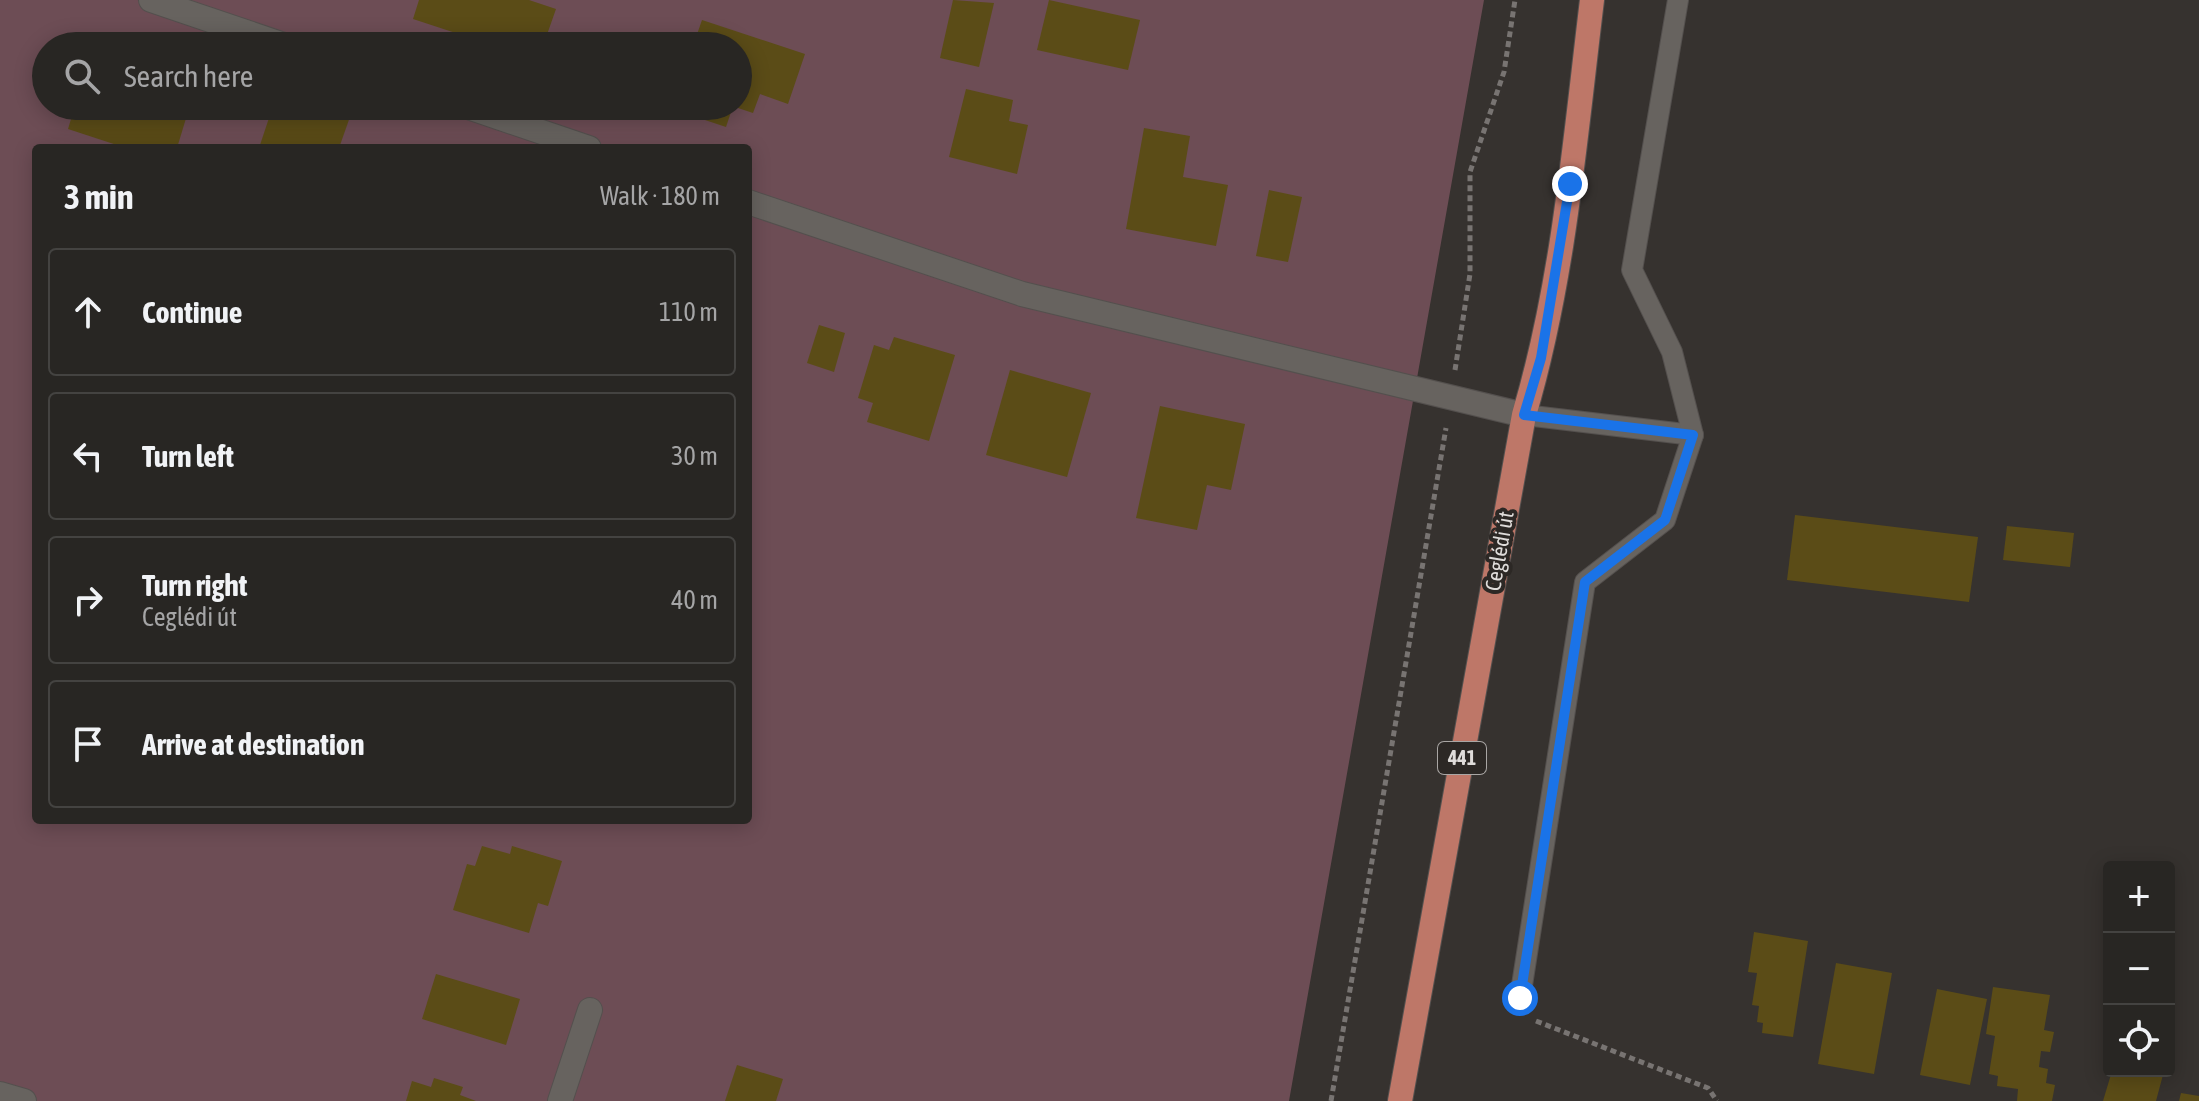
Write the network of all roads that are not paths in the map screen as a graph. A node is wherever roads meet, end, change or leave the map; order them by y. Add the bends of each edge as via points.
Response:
1 (151, 0) edge
2 (1592, 0) edge
3 (1678, 0) edge
4 (246, 32) edge
5 (506, 120) edge
6 (577, 144) edge
7 (752, 203) edge
8 (1524, 415) junction
9 (1693, 435) junction
10 (1520, 998) road end
11 (590, 1010) dead end
12 (0, 1094) edge
13 (24, 1101) edge
14 (560, 1101) edge
15 (1400, 1101) edge

1 - 4 street
2 - 8 main road, Ceglédi út / 441 via 1552,301
3 - 9 lane via 1632,270 1672,352
5 - 6 street
7 - 8 street via 1022,294
8 - 9 lane
8 - 15 main road, Ceglédi út / 441
9 - 10 lane via 1665,520 1585,582
11 - 14 street
12 - 13 street

